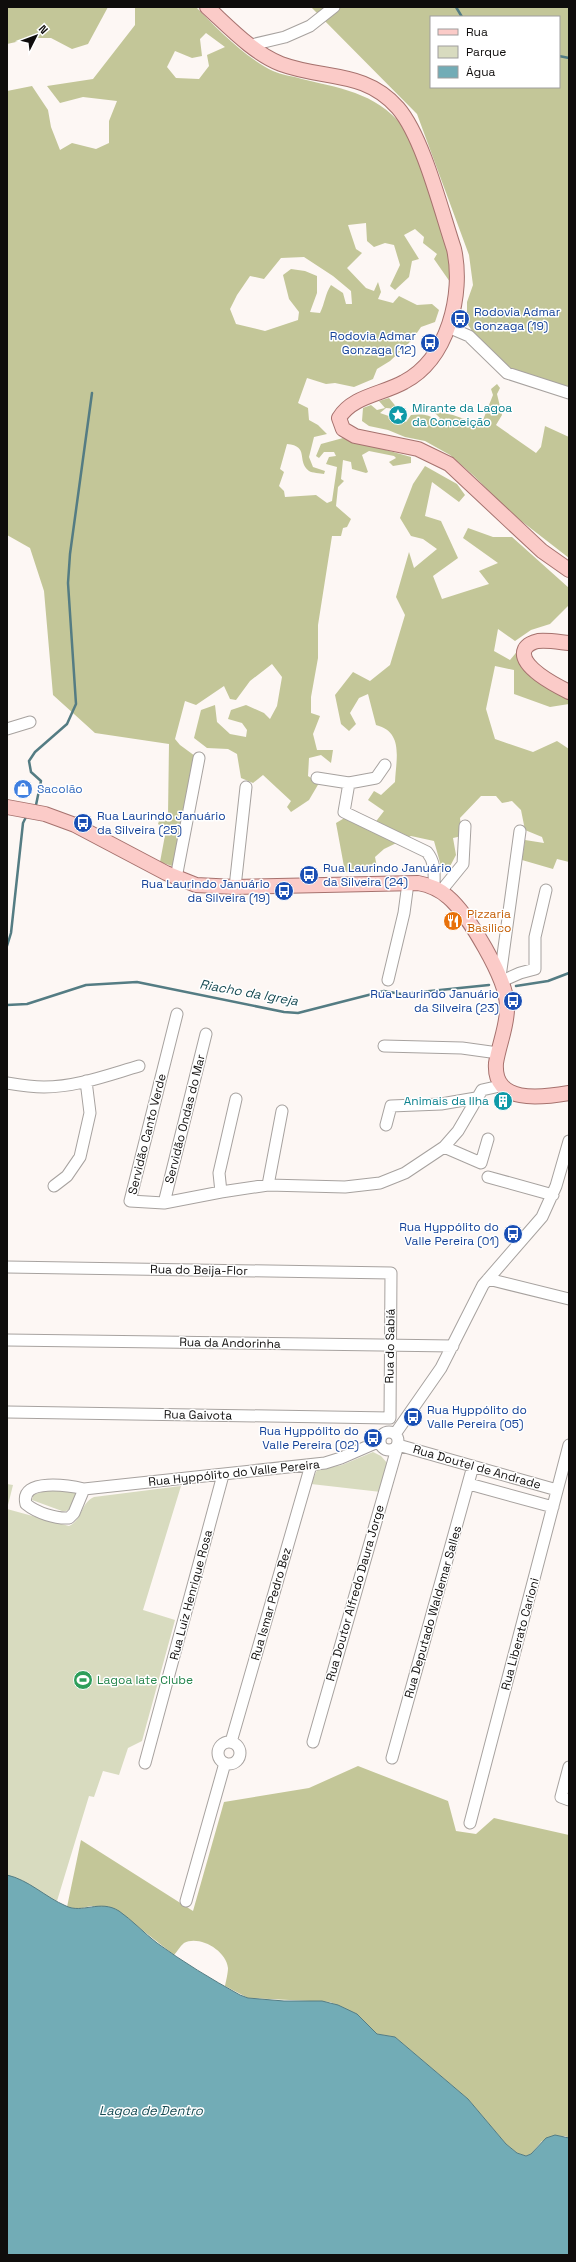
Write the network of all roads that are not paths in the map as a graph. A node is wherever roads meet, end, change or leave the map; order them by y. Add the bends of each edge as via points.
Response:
1 (207, 7) edge
2 (334, 7) edge
3 (251, 45) junction
4 (448, 327) junction
5 (569, 393) edge
6 (569, 570) edge
7 (569, 642) edge
8 (569, 692) edge
9 (30, 722) dead end
10 (7, 729) edge
11 (199, 758) dead end
12 (385, 765) dead end
13 (317, 778) dead end
14 (349, 783) junction
15 (246, 787) dead end
16 (7, 807) edge
17 (465, 826) dead end
18 (520, 831) dead end
19 (176, 878) junction
20 (408, 883) junction
21 (235, 887) junction
22 (437, 889) junction
23 (546, 890) dead end
24 (501, 979) junction
25 (388, 980) dead end
26 (177, 1014) dead end
27 (206, 1034) dead end
28 (384, 1046) dead end
29 (498, 1053) junction
30 (139, 1066) dead end
31 (86, 1081) junction
32 (7, 1083) edge
33 (500, 1086) junction
34 (569, 1093) edge
35 (476, 1098) junction
36 (236, 1099) dead end
37 (282, 1111) dead end
38 (386, 1125) dead end
39 (488, 1139) dead end
40 (569, 1141) edge
41 (444, 1147) junction
42 (488, 1177) dead end
43 (268, 1185) junction
44 (54, 1186) dead end
45 (221, 1192) junction
46 (553, 1195) junction
47 (164, 1203) junction
48 (7, 1267) edge
49 (391, 1273) joint
50 (488, 1279) junction
51 (569, 1299) edge
52 (7, 1340) edge
53 (390, 1345) junction
54 (453, 1346) junction
55 (7, 1412) edge
56 (390, 1418) joint
57 (394, 1434) junction
58 (380, 1441) junction
59 (398, 1445) junction
60 (569, 1445) edge
61 (311, 1465) junction
62 (473, 1466) junction
63 (223, 1475) junction
64 (515, 1478) junction
65 (469, 1484) junction
66 (84, 1489) junction
67 (557, 1490) junction
68 (511, 1495) junction
69 (553, 1507) junction
70 (313, 1742) dead end
71 (392, 1758) dead end
72 (145, 1763) dead end
73 (569, 1767) edge
74 (565, 1798) edge
75 (470, 1823) dead end
76 (186, 1902) dead end

1 - 3 main road
2 - 3 street via 310,26 285,37
3 - 4 main road via 280,64 294,69 344,77 372,86 399,109 419,146 458,266
4 - 5 street via 469,336 507,373
4 - 6 main road via 438,351 429,364 404,382 348,407 339,418 340,423 343,429 355,436 418,449 449,464 542,551
7 - 8 main road via 530,644 525,650 524,657 532,669
9 - 10 street
11 - 19 street
12 - 14 street via 376,778
13 - 14 street
14 - 22 street via 344,812 427,852 435,867
15 - 21 street
16 - 19 main road via 44,814 75,825
17 - 22 street via 463,864
18 - 24 street
19 - 21 main road via 196,884
20 - 21 main road
20 - 22 main road
20 - 25 street via 404,913
22 - 24 main road via 457,906
23 - 24 street via 536,937 535,969
24 - 29 main road via 507,998 507,1011
26 - 47 street, Servidão Canto Verde via 130,1201
27 - 47 street, Servidão Ondas do Mar
28 - 29 street via 462,1048
29 - 33 main road via 495,1070
30 - 31 street
31 - 32 street via 43,1087
31 - 44 street via 90,1113 80,1157 67,1176
33 - 34 main road via 506,1091 524,1096
33 - 35 street via 482,1090
35 - 38 street via 441,1104 391,1106
35 - 41 street, Servidão Canto Verde via 464,1123
36 - 45 street via 219,1173
37 - 43 street
39 - 41 street via 481,1163
40 - 46 street
41 - 43 street, Servidão Canto Verde via 410,1170 380,1183 345,1188
42 - 46 street
43 - 45 street, Servidão Canto Verde
45 - 47 street, Servidão Canto Verde
46 - 50 street via 533,1229
48 - 49 street, Rua do Beija-Flor
49 - 53 street, Rua do Sabiá
50 - 51 street
50 - 54 street
52 - 53 street, Rua da Andorinha
53 - 54 street, Rua da Andorinha
53 - 56 street, Rua do Sabiá
54 - 57 street via 441,1368
55 - 56 street, Rua Gaivota
57 - 58 street via 383,1434
57 - 59 street
58 - 59 street via 382,1447 388,1451
58 - 61 street, Rua Hyppólito do Valle Pereira via 341,1458
59 - 62 street, Rua Doutel de Andrade
59 - 70 street, Rua Doutor Alfredo Daura Jorge
60 - 67 street, Rua Liberato Carioni
61 - 63 street, Rua Hyppólito do Valle Pereira
61 - 76 street, Rua Ismar Pedro Bez via 231,1742 239,1748 240,1754 235,1762 225,1763
62 - 64 street, Rua Doutel de Andrade
62 - 65 street, Rua Deputado Waldemar Salles
63 - 66 street, Rua Hyppólito do Valle Pereira
63 - 72 street, Rua Luiz Henrique Rosa
64 - 67 street, Rua Doutel de Andrade
64 - 68 street
65 - 68 street, Rua Doutel de Andrade
65 - 71 street, Rua Deputado Waldemar Salles
66 - 66 street, Rua Hyppólito do Valle Pereira via 60,1485 39,1487 29,1492 25,1501 36,1510 60,1518 69,1518
67 - 69 street, Rua Liberato Carioni
68 - 69 street, Rua Doutel de Andrade
69 - 75 street, Rua Liberato Carioni
73 - 74 street

